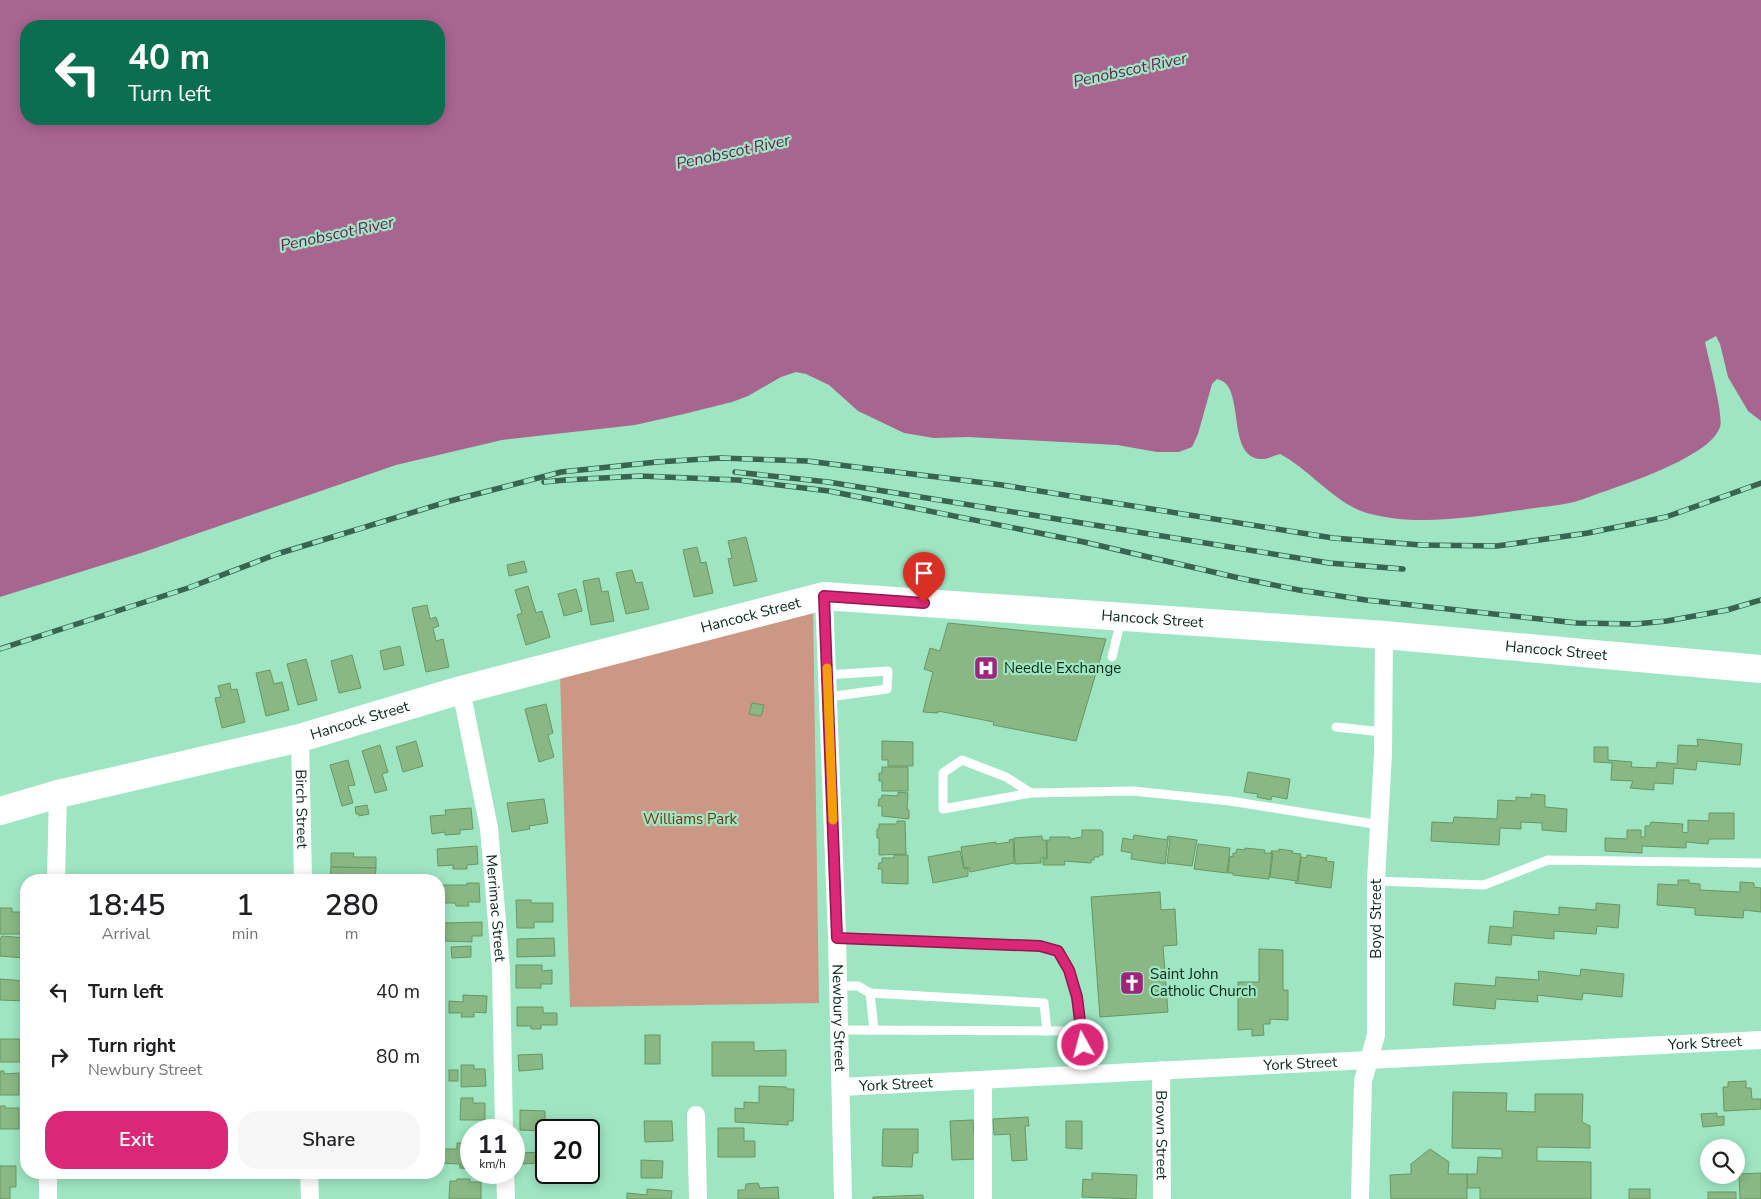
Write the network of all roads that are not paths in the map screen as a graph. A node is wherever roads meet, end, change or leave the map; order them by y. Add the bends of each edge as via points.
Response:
1 (824, 596) junction
2 (1122, 617) junction
3 (1384, 635) junction
4 (1761, 649) edge
5 (1112, 657) dead end
6 (1677, 660) junction
7 (1761, 669) edge
8 (827, 674) junction
9 (461, 690) junction
10 (828, 697) junction
11 (1336, 727) dead end
12 (1382, 732) junction
13 (300, 738) junction
14 (1031, 792) junction
15 (58, 794) junction
16 (0, 811) edge
17 (1380, 825) junction
18 (1761, 863) edge
19 (56, 874) edge
20 (303, 874) edge
21 (1376, 881) junction
22 (837, 938) junction
23 (838, 986) junction
24 (870, 993) junction
25 (840, 1030) junction
26 (874, 1030) junction
27 (1048, 1031) junction
28 (1081, 1031) junction
29 (1761, 1040) edge
30 (1369, 1060) junction
31 (1161, 1070) junction
32 (1086, 1074) junction
33 (983, 1080) junction
34 (841, 1087) junction
35 (696, 1115) dead end
36 (504, 1119) edge
37 (48, 1179) edge
38 (309, 1179) edge
39 (505, 1184) edge
40 (48, 1199) edge
41 (310, 1199) edge
42 (506, 1199) edge
43 (698, 1199) edge
44 (843, 1199) edge
45 (983, 1199) edge
46 (1162, 1199) edge
47 (1360, 1199) edge

1 - 2 main road, Hancock Street
1 - 8 street, Newbury Street
1 - 9 main road, Hancock Street
2 - 3 main road, Hancock Street
2 - 5 lane
3 - 6 main road, Hancock Street
3 - 12 street, Boyd Street
4 - 6 main road
6 - 7 main road, Hancock Street
8 - 10 street, Newbury Street
8 - 10 lane via 888,671 887,689
9 - 13 main road, Hancock Street
9 - 36 street, Merrimac Street via 489,828 501,969
10 - 22 street, Newbury Street
11 - 12 lane
12 - 17 street, Boyd Street
13 - 15 main road, Hancock Street
13 - 20 street, Birch Street
14 - 14 lane via 943,809 942,773 962,760 1006,777
14 - 17 lane via 1133,791 1230,801
15 - 16 main road, Hancock Street
15 - 19 street
17 - 21 street, Boyd Street
18 - 21 lane via 1548,860 1484,885
21 - 30 street, Boyd Street via 1376,1035
22 - 23 street, Newbury Street
22 - 28 lane via 1040,946 1058,951 1069,970 1077,997
23 - 24 lane via 858,986
23 - 25 street, Newbury Street
24 - 26 lane
24 - 27 lane via 1044,1004
25 - 26 lane
25 - 34 street, Newbury Street
26 - 27 lane
27 - 28 lane
28 - 32 lane
29 - 30 street, York Street
30 - 31 street, York Street
30 - 47 street, Boyd Street via 1363,1081
31 - 32 street, York Street
31 - 46 street, Brown Street
32 - 33 street, York Street
33 - 34 street, York Street
33 - 45 street
34 - 44 street, Newbury Street
35 - 43 street
37 - 40 street
38 - 41 street
39 - 42 street

